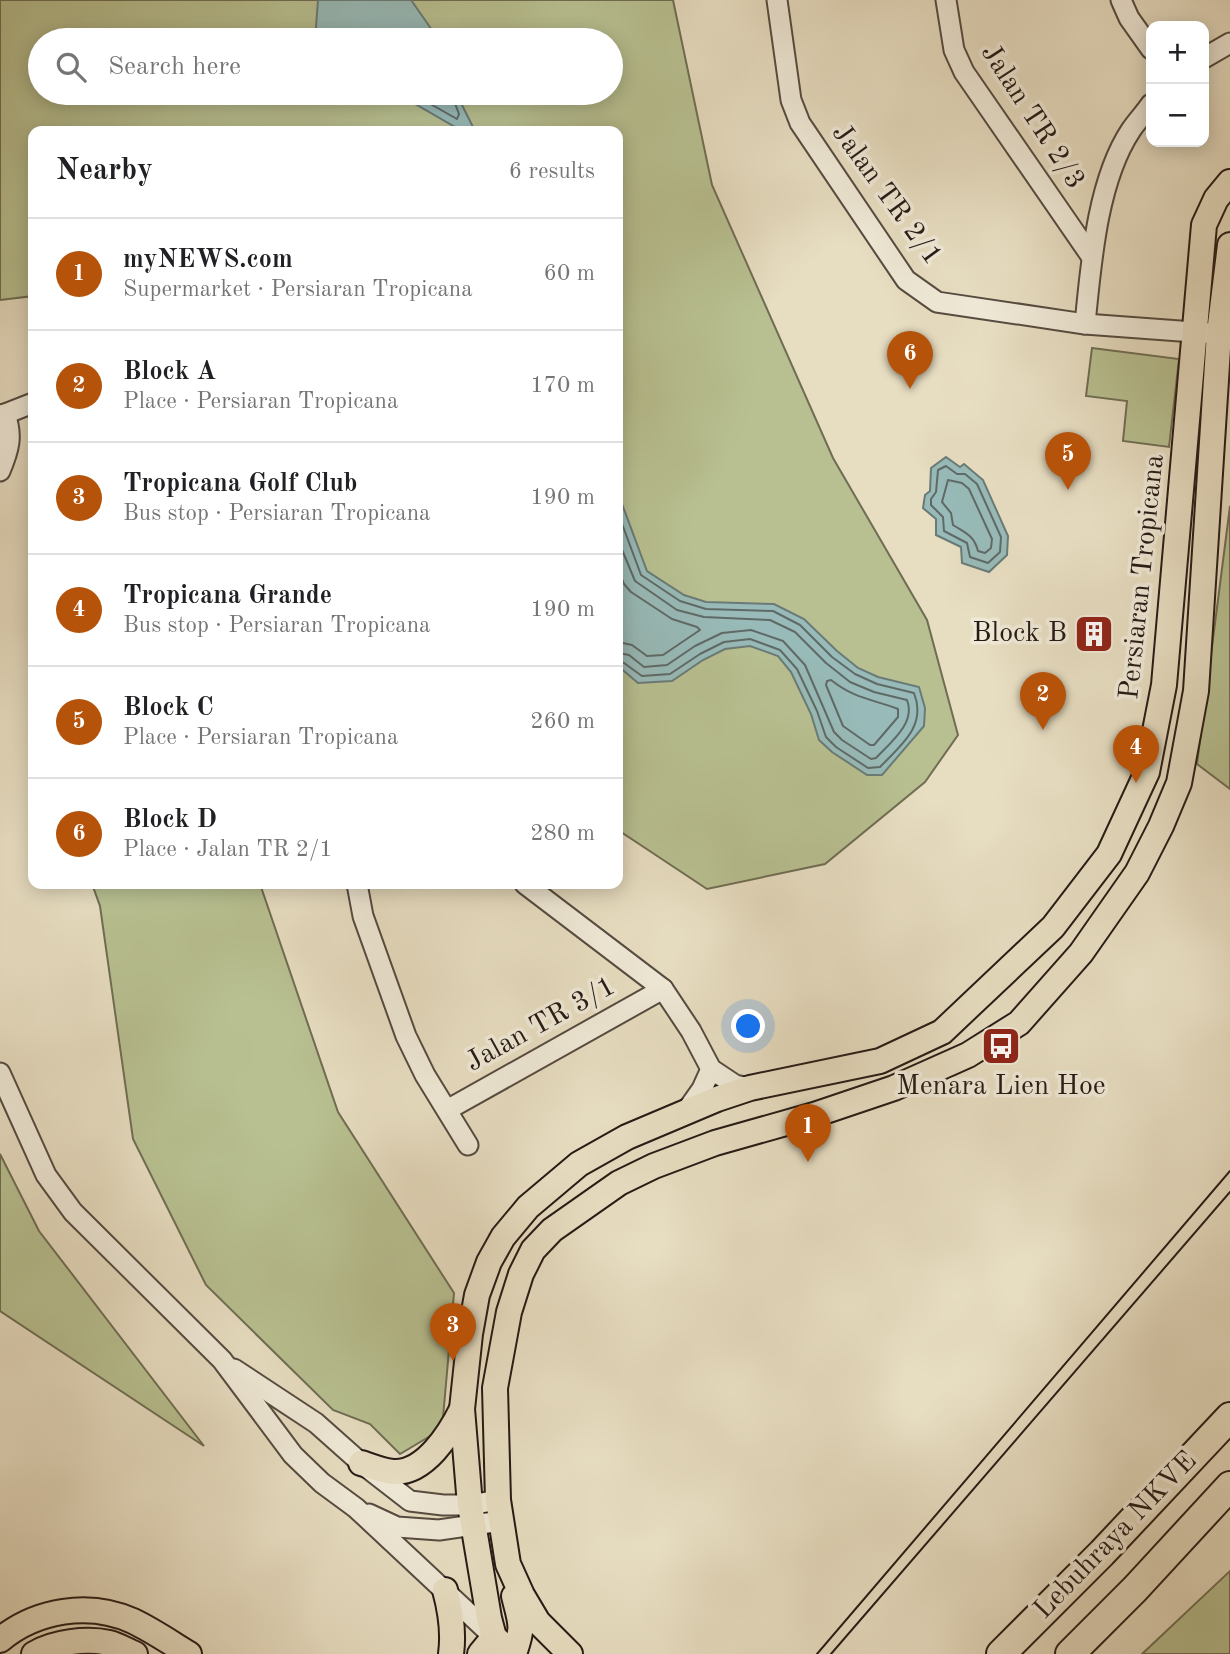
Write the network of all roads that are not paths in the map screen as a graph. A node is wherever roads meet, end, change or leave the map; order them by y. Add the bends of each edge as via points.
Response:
1 (777, 0) edge
2 (946, 0) edge
3 (1121, 0) edge
4 (1146, 42) edge
5 (1230, 43) edge
6 (1209, 55) edge
7 (1146, 110) edge
8 (1230, 182) edge
9 (1230, 245) edge
10 (1091, 256) junction
11 (1085, 324) junction
12 (1208, 333) junction
13 (28, 404) edge
14 (2, 414) edge
15 (0, 471) edge
16 (358, 889) edge
17 (532, 889) edge
18 (663, 989) junction
19 (711, 1069) junction
20 (0, 1073) edge
21 (750, 1088) junction
22 (447, 1110) junction
23 (685, 1114) junction
24 (468, 1145) dead end
25 (222, 1360) junction
26 (463, 1409) junction
27 (1230, 1418) edge
28 (361, 1463) junction
29 (1230, 1486) edge
30 (356, 1508) junction
31 (499, 1510) junction
32 (472, 1515) junction
33 (508, 1564) junction
34 (445, 1591) junction
35 (0, 1640) edge
36 (487, 1645) edge
37 (515, 1649) edge
38 (34, 1654) edge
39 (135, 1654) edge
40 (189, 1654) edge
41 (451, 1654) edge
42 (553, 1654) edge
43 (570, 1654) edge
44 (1001, 1654) edge
45 (1070, 1654) edge

1 - 11 street, Jalan TR 2/1 via 791,100 800,124 906,281 937,302
2 - 10 street, Jalan TR 2/3 via 954,50 964,72
3 - 4 street
5 - 6 street
7 - 10 street via 1130,131 1109,179
8 - 12 main road, Persiaran Tropicana via 1204,225
9 - 12 main road, Persiaran Tropicana
10 - 11 street
11 - 12 street, Jalan TR 2/1
12 - 21 main road, Persiaran Tropicana via 1164,685 1147,772 1109,855 1053,927 942,1032 880,1061
12 - 31 main road, Persiaran Tropicana via 1196,691 1179,783 1137,873 1081,953 1019,1023 968,1055 894,1088 654,1166 618,1183 552,1230 533,1250 509,1312 495,1388
13 - 14 street
14 - 15 street via 10,438
16 - 22 street, Jalan TR 3/1 via 363,916 406,1036
17 - 18 street, Jalan TR 3/1
18 - 19 street, Jalan TR 3/1
18 - 22 street, Jalan TR 3/1
19 - 21 street via 735,1085
19 - 23 street
20 - 25 street via 46,1175 73,1212
21 - 23 main road, Persiaran Tropicana
22 - 24 street, Jalan TR 3/1
23 - 26 main road, Persiaran Tropicana via 627,1137 579,1164 528,1207 503,1237 477,1295
25 - 28 street via 316,1423
25 - 30 street via 293,1455
26 - 28 main road via 433,1454 410,1468 394,1472
26 - 32 main road, Persiaran Tropicana
27 - 44 highway, Lebuhraya NKVE
28 - 32 street via 410,1501
29 - 45 highway, Lebuhraya NKVE
30 - 32 street via 397,1527 446,1530
30 - 34 street
31 - 32 street
31 - 33 main road, Persiaran Tropicana
32 - 36 main road, Persiaran Tropicana
33 - 37 main road via 522,1622
33 - 43 main road, Persiaran Tropicana via 538,1622
34 - 36 street
34 - 41 main road via 453,1636
35 - 40 main road via 14,1628 46,1614 77,1609 132,1620
36 - 37 main road
37 - 42 main road
38 - 39 main road via 75,1642 109,1643

